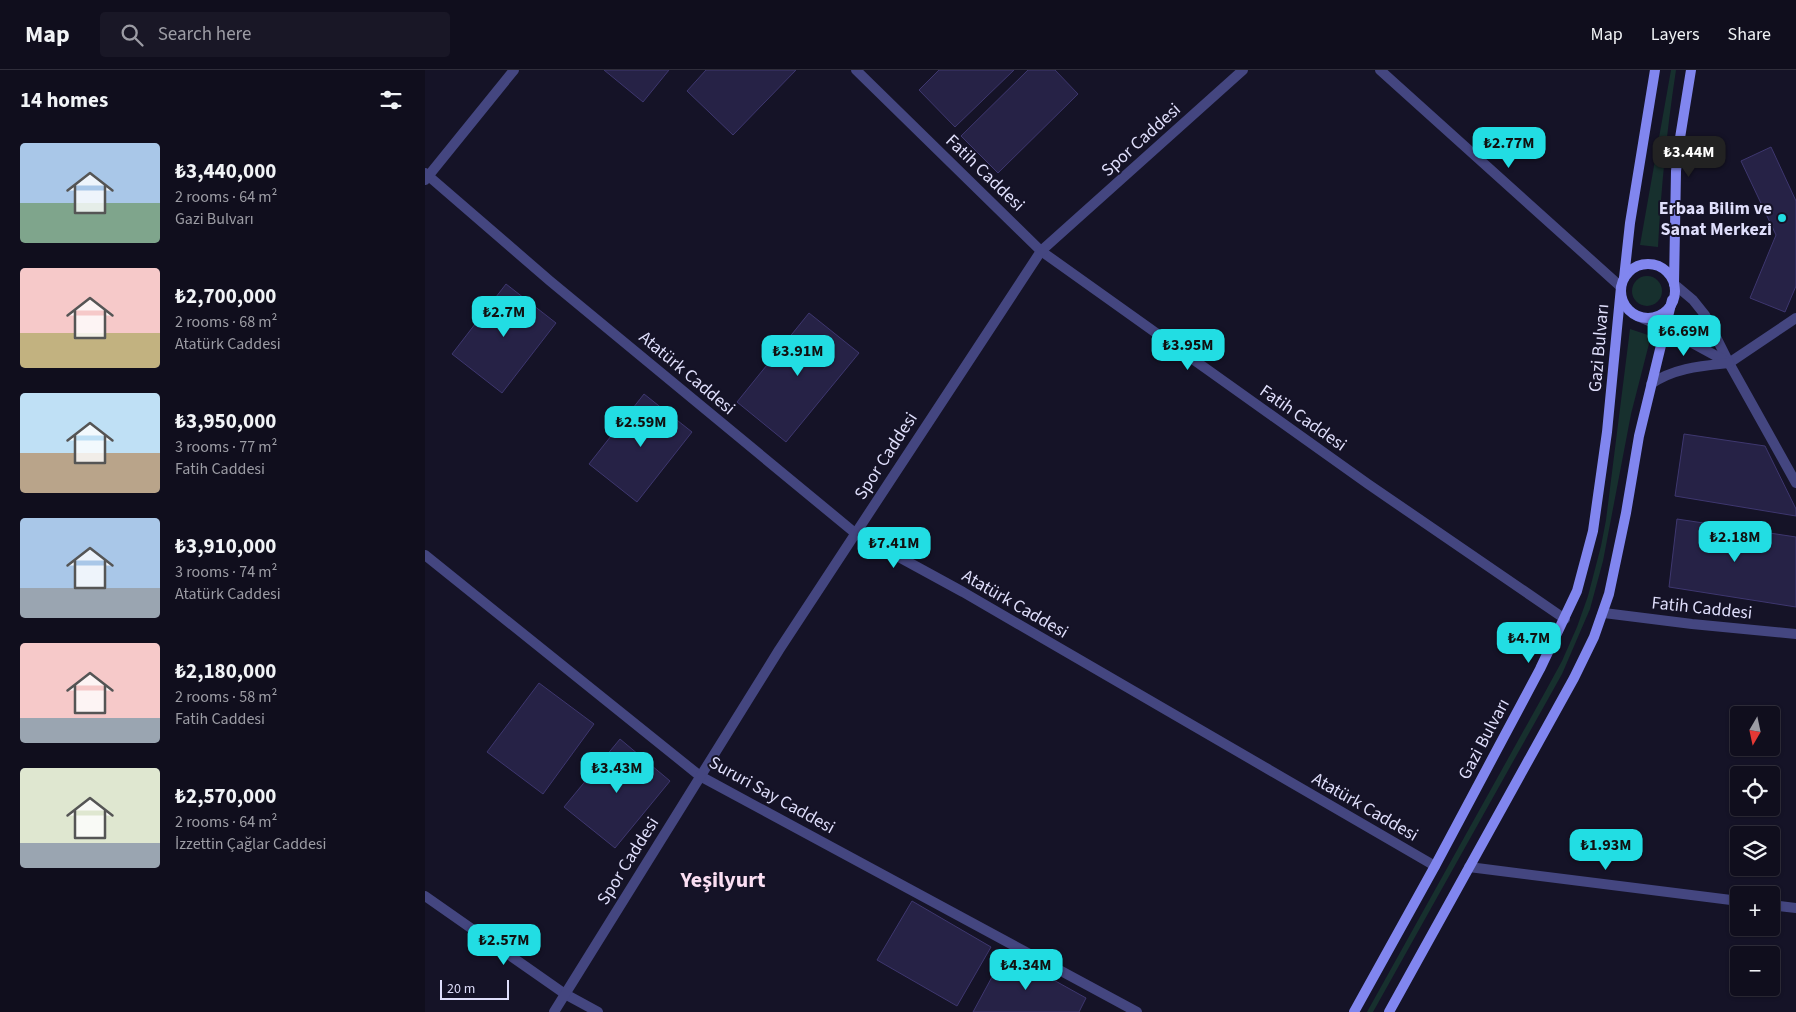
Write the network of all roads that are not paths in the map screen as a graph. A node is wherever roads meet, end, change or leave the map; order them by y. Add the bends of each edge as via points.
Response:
1 (514, 70) edge
2 (856, 70) edge
3 (1243, 70) edge
4 (1381, 70) edge
5 (1655, 70) edge
6 (1691, 70) edge
7 (426, 177) edge
8 (1041, 250) junction
9 (1622, 283) junction
10 (1674, 284) junction
11 (1673, 300) junction
12 (1637, 316) junction
13 (1796, 318) edge
14 (1665, 328) junction
15 (1729, 363) junction
16 (1651, 384) junction
17 (1796, 483) edge
18 (855, 533) junction
19 (425, 555) edge
20 (1604, 613) junction
21 (1565, 619) junction
22 (1796, 634) edge
23 (700, 776) junction
24 (1435, 866) junction
25 (1469, 867) junction
26 (425, 896) edge
27 (1730, 900) edge
28 (1780, 906) edge
29 (1796, 908) edge
30 (565, 994) junction
31 (554, 1012) edge
32 (598, 1012) edge
33 (1137, 1012) edge
34 (1354, 1012) edge
35 (1389, 1012) edge

1 - 7 street
2 - 8 street, Fatih Caddesi
3 - 8 street, Spor Caddesi
4 - 9 street
5 - 9 main road, Gazi Bulvarı
6 - 10 main road via 1676,171
7 - 18 street, Atatürk Caddesi
8 - 18 street, Spor Caddesi
8 - 21 street, Fatih Caddesi
9 - 10 main road via 1629,271 1646,264 1664,270
9 - 12 main road, Gazi Bulvarı via 1621,296 1625,305
9 - 21 main road, Gazi Bulvarı via 1593,531 1577,591
10 - 11 main road
10 - 15 street via 1705,315
11 - 12 main road, Gazi Bulvarı via 1668,308 1654,317
11 - 14 main road
12 - 14 street
13 - 15 street
14 - 15 street
14 - 16 main road
15 - 16 street via 1680,370
15 - 17 street
16 - 20 main road
18 - 23 street, Spor Caddesi
18 - 24 street, Atatürk Caddesi via 963,592
19 - 23 street, Sururi Say Caddesi
20 - 22 street, Fatih Caddesi
20 - 25 main road via 1585,657
21 - 24 main road, Gazi Bulvarı
23 - 30 street, Spor Caddesi
23 - 33 street, Sururi Say Caddesi
24 - 34 main road, Gazi Bulvarı
25 - 27 street
25 - 35 main road
26 - 30 street
28 - 29 street
30 - 31 street, Spor Caddesi
30 - 32 street

